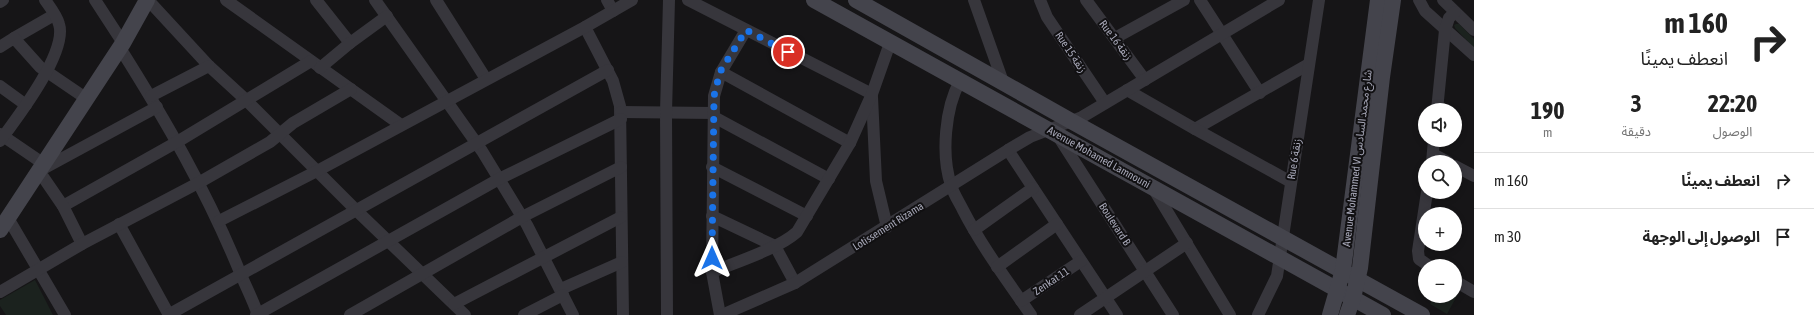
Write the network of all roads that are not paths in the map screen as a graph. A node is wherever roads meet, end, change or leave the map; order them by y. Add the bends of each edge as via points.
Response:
1 (3, 0) edge
2 (45, 0) edge
3 (95, 0) edge
4 (147, 0) edge
5 (226, 0) edge
6 (316, 0) edge
7 (375, 0) edge
8 (436, 0) edge
9 (607, 0) edge
10 (632, 0) edge
11 (669, 0) edge
12 (688, 0) edge
13 (814, 0) edge
14 (856, 0) edge
15 (974, 0) edge
16 (1040, 0) edge
17 (1184, 0) edge
18 (1200, 0) edge
19 (1279, 0) edge
20 (1319, 0) edge
21 (1378, 0) edge
22 (1393, 0) edge
23 (1419, 0) edge
24 (1443, 0) edge
25 (1089, 1) edge
26 (0, 2) edge
27 (1259, 5) edge
28 (613, 11) junction
29 (1455, 12) junction
30 (54, 15) junction
31 (387, 16) junction
32 (585, 27) junction
33 (1474, 29) edge
34 (746, 30) junction
35 (1445, 30) junction
36 (1221, 34) junction
37 (14, 38) junction
38 (1115, 38) junction
39 (350, 43) junction
40 (890, 43) junction
41 (0, 46) edge
42 (121, 46) junction
43 (1474, 55) edge
44 (316, 64) junction
45 (1309, 64) junction
46 (209, 66) junction
47 (608, 70) junction
48 (720, 72) junction
49 (47, 73) junction
50 (486, 80) junction
51 (1145, 80) junction
52 (960, 81) junction
53 (1003, 82) junction
54 (0, 86) edge
55 (351, 89) junction
56 (1127, 90) junction
57 (1260, 93) junction
58 (872, 94) junction
59 (87, 99) junction
60 (245, 99) junction
61 (447, 100) junction
62 (154, 102) junction
63 (1105, 103) junction
64 (1438, 103) edge
65 (26, 105) junction
66 (666, 112) junction
67 (621, 115) junction
68 (714, 115) junction
69 (1070, 121) junction
70 (401, 125) junction
71 (1195, 129) junction
72 (1053, 131) junction
73 (281, 134) junction
74 (1, 137) edge
75 (177, 142) junction
76 (850, 143) junction
77 (477, 144) junction
78 (1008, 150) junction
79 (41, 167) junction
80 (621, 167) junction
81 (712, 167) junction
82 (1462, 170) edge
83 (317, 171) junction
84 (1474, 176) edge
85 (499, 179) junction
86 (829, 179) junction
87 (200, 182) junction
88 (1291, 182) junction
89 (951, 185) junction
90 (1152, 186) junction
91 (1033, 188) junction
92 (1426, 199) edge
93 (63, 206) junction
94 (357, 211) junction
95 (712, 216) junction
96 (807, 216) junction
97 (522, 217) junction
98 (621, 217) junction
99 (219, 221) junction
100 (4, 224) edge
101 (119, 224) junction
102 (1057, 224) junction
103 (887, 227) junction
104 (974, 230) junction
105 (1283, 238) junction
106 (390, 242) junction
107 (1187, 243) junction
108 (82, 244) junction
109 (775, 246) junction
110 (544, 257) junction
111 (1280, 258) junction
112 (1419, 259) edge
113 (1081, 261) junction
114 (622, 262) junction
115 (997, 267) junction
116 (39, 269) junction
117 (1145, 270) junction
118 (1343, 270) junction
119 (712, 272) junction
120 (423, 273) junction
121 (241, 275) junction
122 (1358, 278) junction
123 (795, 283) junction
124 (1462, 285) edge
125 (1338, 290) junction
126 (0, 292) edge
127 (562, 292) junction
128 (1474, 292) edge
129 (1106, 297) junction
130 (1353, 298) junction
131 (1021, 301) junction
132 (458, 311) edge
133 (65, 315) edge
134 (168, 315) edge
135 (257, 315) edge
136 (350, 315) edge
137 (524, 315) edge
138 (573, 315) edge
139 (623, 315) edge
140 (667, 315) edge
141 (721, 315) edge
142 (1031, 315) edge
143 (1080, 315) edge
144 (1117, 315) edge
145 (1173, 315) edge
146 (1230, 315) edge
147 (1258, 315) edge
148 (1330, 315) edge
149 (1347, 315) edge
150 (1383, 315) edge
151 (1422, 315) edge

1 - 26 street
2 - 30 street
3 - 42 street
4 - 42 street
4 - 46 street
5 - 44 street
6 - 39 street
7 - 31 street
8 - 50 street
9 - 28 street
10 - 28 street
11 - 66 street
12 - 34 street
13 - 40 street, Avenue Mohamed Lamnouni
14 - 53 street, Avenue Mohamed Lamnouni
15 - 53 street
16 - 63 street, Rue 15 زنقة via 1047,17
17 - 38 street
18 - 36 street
19 - 27 street, Lotissement Rizama
20 - 45 street, Rue 6 زنقة
21 - 118 street, Avenue Mohammed VI شارع محمد السادس
22 - 122 street, Avenue Mohammed VI شارع محمد السادس
23 - 35 street via 1425,11
24 - 29 street
25 - 38 street, Rue 16 زنقة
27 - 36 street, Lotissement Rizama
28 - 32 street
29 - 33 street
29 - 35 street via 1449,18
30 - 37 street
30 - 49 street via 60,25 59,36
31 - 39 street
31 - 61 street
32 - 47 street
32 - 50 street
34 - 48 street
34 - 58 street
35 - 43 street
35 - 64 street
36 - 51 street, Lotissement Rizama
36 - 57 street
37 - 41 street
37 - 49 street
38 - 51 street, Rue 16 زنقة
39 - 44 street
40 - 52 street, Avenue Mohamed Lamnouni
40 - 58 street
42 - 59 street
42 - 62 street
44 - 55 street
44 - 60 street
45 - 57 street
45 - 88 street, Rue 6 زنقة
46 - 60 street
46 - 62 street
47 - 67 street via 618,94
47 - 77 street
48 - 68 street via 714,96
48 - 76 street
49 - 59 street
49 - 65 street
50 - 61 street
51 - 56 street, Lotissement Rizama
52 - 72 street, Avenue Mohamed Lamnouni
52 - 89 street via 948,119 947,152
53 - 69 street, Avenue Mohamed Lamnouni
54 - 65 street
55 - 70 street
55 - 73 street via 308,114
56 - 63 street, Lotissement Rizama
56 - 71 street
57 - 71 street
58 - 76 street
58 - 103 street via 876,181
59 - 79 street
60 - 73 street
60 - 75 street
61 - 70 street
61 - 77 street
62 - 75 street
62 - 79 street
63 - 69 street, Lotissement Rizama
65 - 74 street
66 - 67 street
66 - 68 street
66 - 140 street
67 - 80 street
67 - 85 street
68 - 81 street
68 - 86 street
69 - 72 street, Lotissement Rizama
69 - 105 street, Avenue Mohamed Lamnouni
70 - 83 street
71 - 88 street
72 - 78 street, Lotissement Rizama via 1030,137
72 - 90 street, Avenue Mohamed Lamnouni
72 - 117 street, Boulevard B
73 - 83 street
73 - 87 street
74 - 79 street
75 - 87 street
75 - 93 street
76 - 86 street
77 - 85 street
77 - 94 street
78 - 89 street, Lotissement Rizama
78 - 91 street
79 - 93 street
79 - 100 street
80 - 97 street
80 - 98 street
81 - 95 street
81 - 96 street
82 - 84 street
83 - 94 street
83 - 99 street
85 - 97 street
85 - 106 street
86 - 96 street
87 - 99 street
87 - 101 street
88 - 105 street, Rue 6 زنقة
89 - 103 street, Lotissement Rizama
89 - 104 street
90 - 107 street
90 - 111 street, Avenue Mohamed Lamnouni
91 - 102 street
91 - 104 street
92 - 112 street
93 - 108 street
94 - 106 street
94 - 121 street
95 - 109 street
95 - 119 street
96 - 109 street via 793,236
97 - 110 street
97 - 120 street
98 - 110 street
98 - 114 street
99 - 121 street
100 - 116 street
101 - 108 street
101 - 134 street
102 - 113 street
102 - 115 street
103 - 123 street, Lotissement Rizama
104 - 115 street
105 - 111 street, Rue 6 زنقة
105 - 118 street, Avenue Mohamed Lamnouni
106 - 120 street
106 - 135 street
107 - 117 street
107 - 146 street
108 - 116 street
109 - 119 street
109 - 123 street
110 - 127 street
110 - 132 street
111 - 125 street, Avenue Mohamed Lamnouni
111 - 147 street, Rue 6 زنقة via 1277,276
113 - 129 street
113 - 131 street, Zenkat 11
114 - 127 street
114 - 139 street
115 - 131 street
116 - 126 street
116 - 133 street
117 - 129 street
117 - 145 street, Boulevard B
118 - 122 street, Avenue Mohamed Lamnouni
118 - 125 street, Avenue Mohammed VI شارع محمد السادس
119 - 141 street
120 - 132 street
120 - 136 street
121 - 134 street
121 - 135 street
122 - 130 street, Avenue Mohammed VI شارع محمد السادس
122 - 151 street, Avenue Mohamed Lamnouni
123 - 141 street, Lotissement Rizama
124 - 128 street
125 - 130 street, Avenue Mohamed Lamnouni
125 - 148 street, Avenue Mohammed VI شارع محمد السادس
127 - 137 street
127 - 138 street
129 - 143 street
129 - 144 street
130 - 149 street, Avenue Mohammed VI شارع محمد السادس
130 - 150 street, Avenue Mohamed Lamnouni
131 - 142 street

